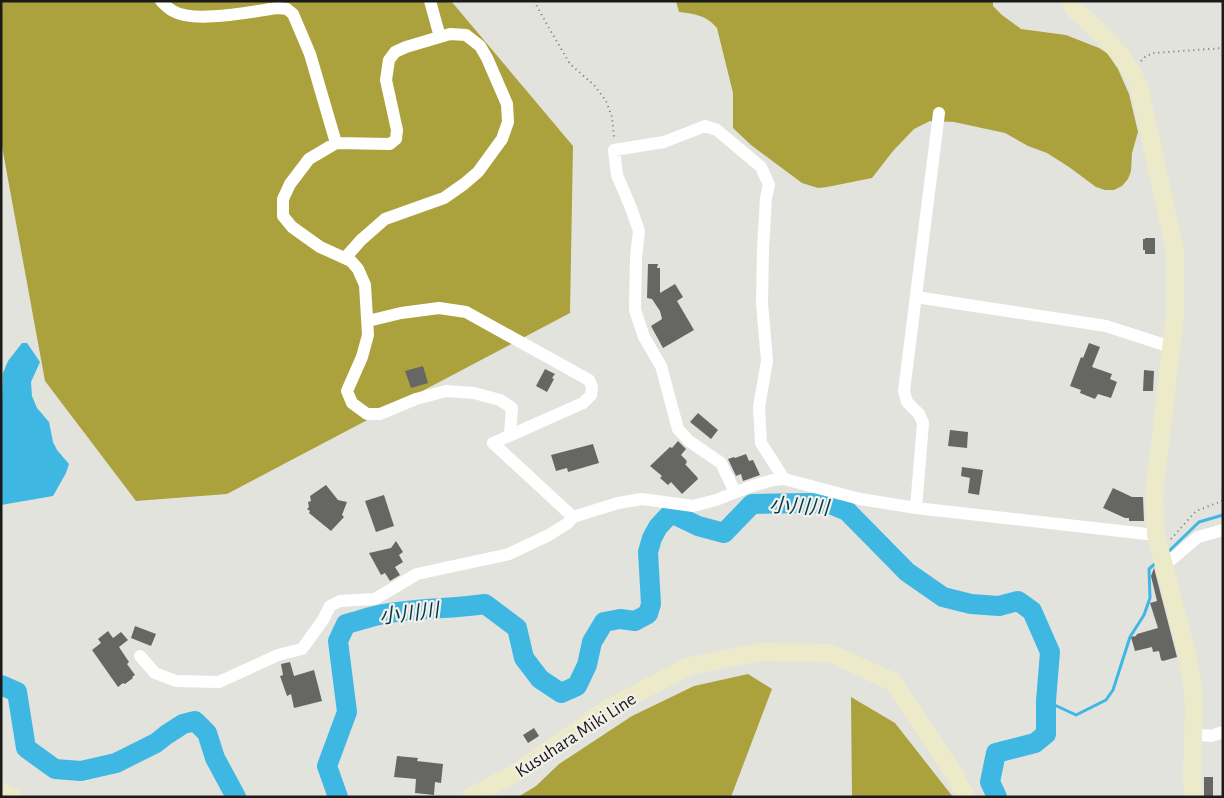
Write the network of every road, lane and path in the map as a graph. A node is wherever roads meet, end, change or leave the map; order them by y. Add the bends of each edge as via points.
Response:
1 (162, 1) edge
2 (430, 1) edge
3 (534, 1) edge
4 (1071, 1) edge
5 (440, 37) junction
6 (1223, 48) edge
7 (1131, 71) junction
8 (939, 113) dead end
9 (336, 143) junction
10 (614, 150) junction
11 (345, 258) junction
12 (916, 296) junction
13 (368, 321) junction
14 (1171, 347) junction
15 (510, 434) junction
16 (784, 479) junction
17 (1223, 490) edge
18 (736, 492) junction
19 (916, 508) junction
20 (573, 517) junction
21 (1223, 530) edge
22 (1160, 550) junction
23 (140, 656) dead end
24 (1223, 732) edge
25 (1193, 734) junction
26 (1, 792) edge
27 (12, 797) edge
28 (471, 797) edge
29 (966, 797) edge
30 (1193, 797) edge

1 - 9 street via 174,12 191,17 287,9 293,14 310,54
2 - 5 street
3 - 10 path via 570,64 594,85 606,101 612,117
4 - 7 main road via 1075,10 1120,54
5 - 9 street via 406,47 395,52 389,60 386,80 396,139 390,144
5 - 11 street via 466,35 480,46 507,104 508,122 502,139 478,172 464,184 444,198 385,219
6 - 7 path via 1154,53 1146,56
7 - 14 main road via 1141,96 1175,251 1175,314
8 - 12 street
9 - 11 street via 309,159 290,184 283,199 283,216 292,227 320,247
10 - 16 street via 664,142 705,126 717,130 761,168 769,185 763,249 766,361 759,407 761,443
10 - 18 street via 617,175 639,232 635,310 644,336 660,366 678,430 721,463
11 - 13 street via 358,269 365,285
12 - 14 street via 1106,326
12 - 19 street via 904,390 907,402 923,423
13 - 15 street via 362,357 347,391 352,403 367,414 380,414 446,391 474,393 500,400 512,408
13 - 15 street via 438,308 466,312 588,380 592,387 583,402
14 - 22 main road via 1154,495
15 - 20 street via 493,443
16 - 18 street
16 - 19 street via 860,500
17 - 22 path via 1222,501 1196,511
18 - 20 street via 693,506 642,500 618,503
19 - 22 street
20 - 23 street via 549,535 509,554 417,574 374,599 340,601 330,606 302,648 278,655 219,682 176,681 155,673
21 - 22 street
22 - 25 main road via 1186,650 1192,686
24 - 25 street via 1211,736
25 - 30 main road
26 - 27 main road
28 - 29 main road, Kusuhara Miki Line via 517,772 611,707 689,666 760,652 830,653 893,682

